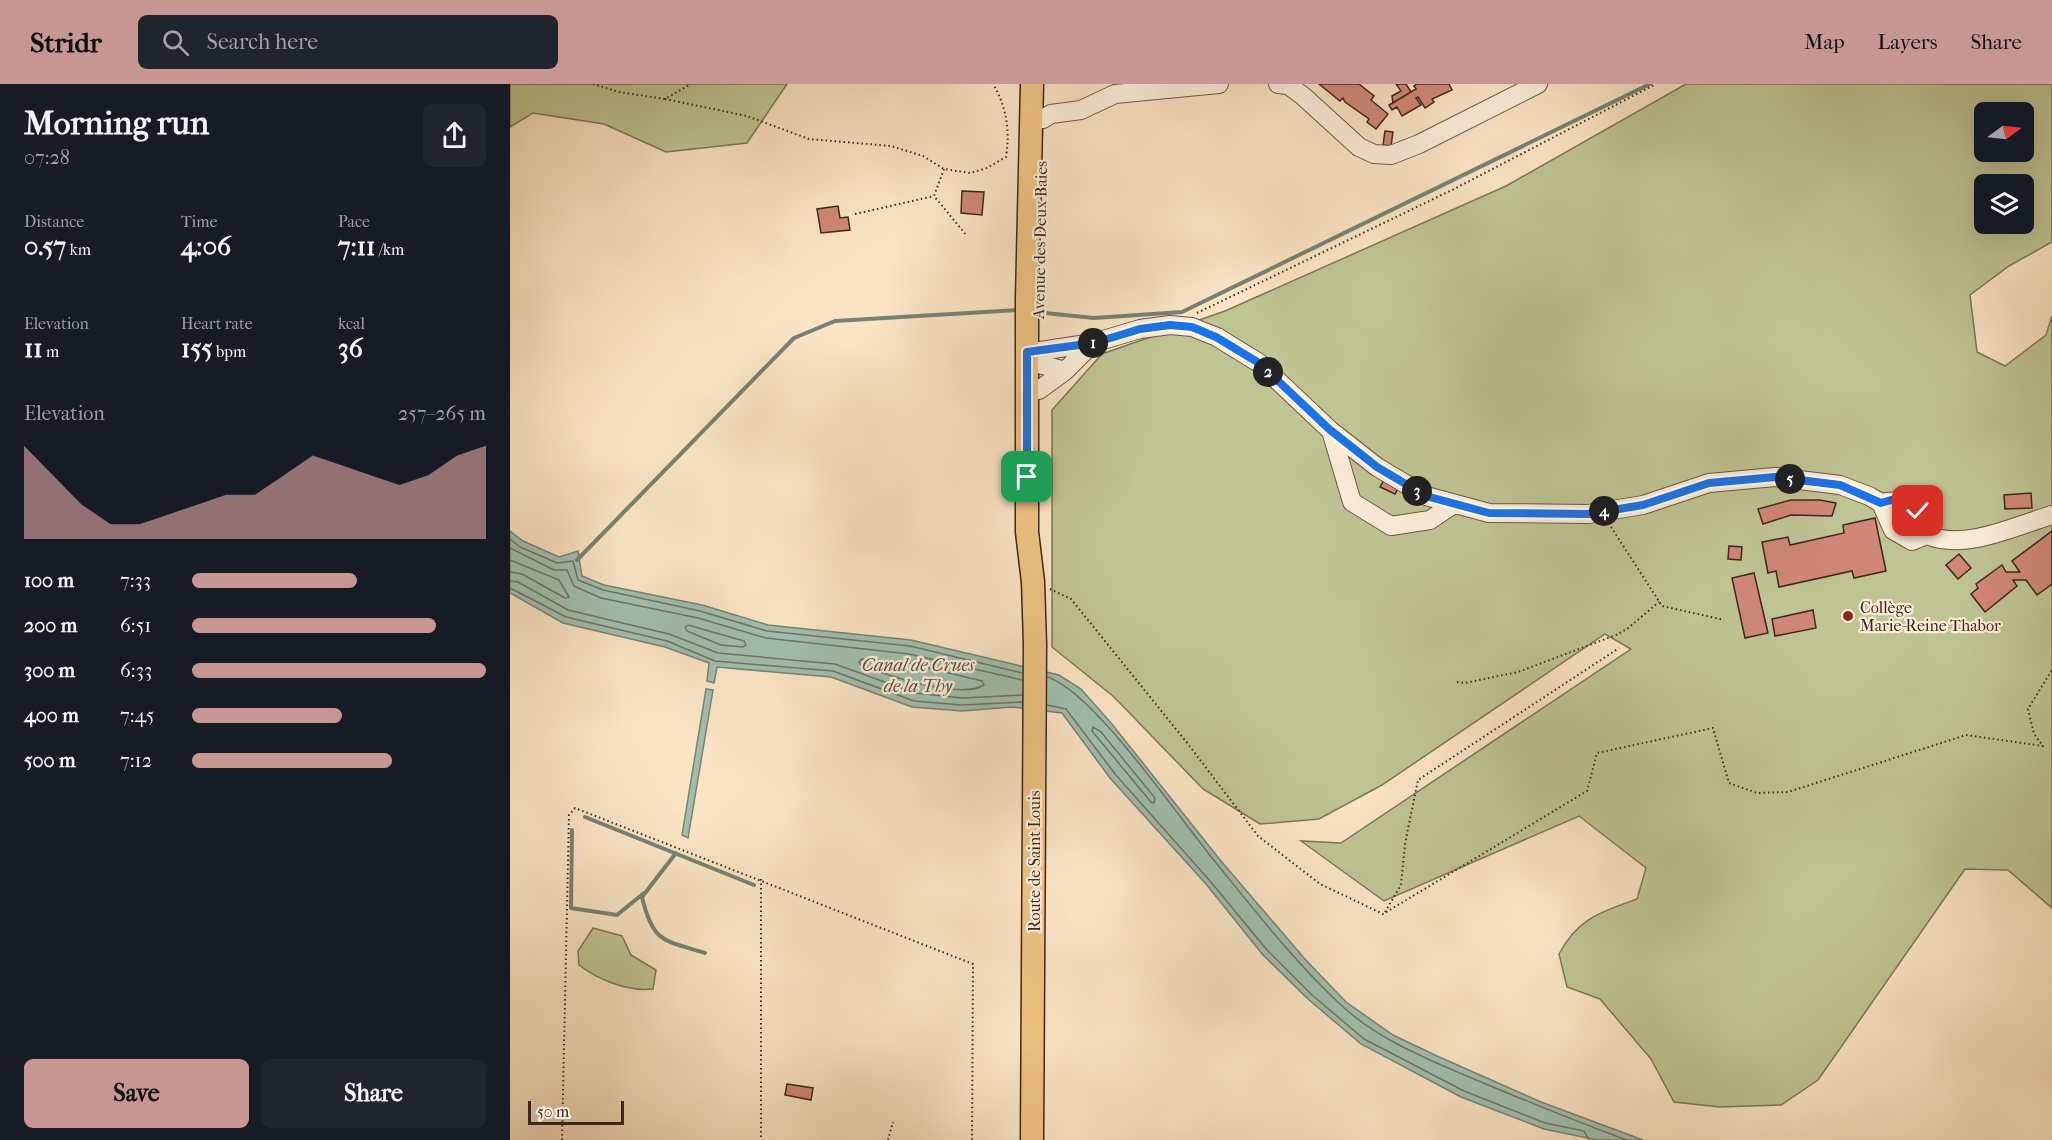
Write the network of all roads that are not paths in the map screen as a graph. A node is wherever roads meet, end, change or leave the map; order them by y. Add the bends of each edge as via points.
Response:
1 (1032, 84) edge
2 (1043, 84) edge
3 (1220, 84) edge
4 (1278, 84) edge
5 (1538, 84) edge
6 (1043, 119) junction
7 (1034, 297) junction
8 (1094, 343) junction
9 (1034, 346) junction
10 (1065, 370) junction
11 (1039, 390) junction
12 (1331, 431) junction
13 (1881, 503) junction
14 (1454, 504) junction
15 (2052, 515) edge
16 (1927, 535) junction
17 (1033, 582) junction
18 (1032, 1140) edge

1 - 7 main road, Avenue des Deux Baies
2 - 6 main road, Avenue des Deux Baies
3 - 6 street via 1115,94 1081,110
4 - 5 street via 1288,85 1359,147 1374,154 1391,155
6 - 7 main road, Avenue des Deux Baies
7 - 9 main road, Avenue des Deux Baies
8 - 9 street
8 - 10 street
8 - 12 street via 1140,329 1192,327 1259,363
9 - 10 street
9 - 11 main road, Avenue des Deux Baies
9 - 17 main road, Avenue des Deux Baies via 1027,532
10 - 11 street
11 - 17 main road, Avenue des Deux Baies
12 - 14 street via 1377,467 1426,496
12 - 14 street via 1352,502 1391,526 1430,520
13 - 14 street via 1840,485 1775,477 1709,483 1643,505 1601,512 1489,513
13 - 16 street via 1891,500 1908,504 1926,523
13 - 16 street via 1893,530 1912,541
15 - 16 street via 1979,537 1942,541
17 - 18 main road, Route de Saint Louis

